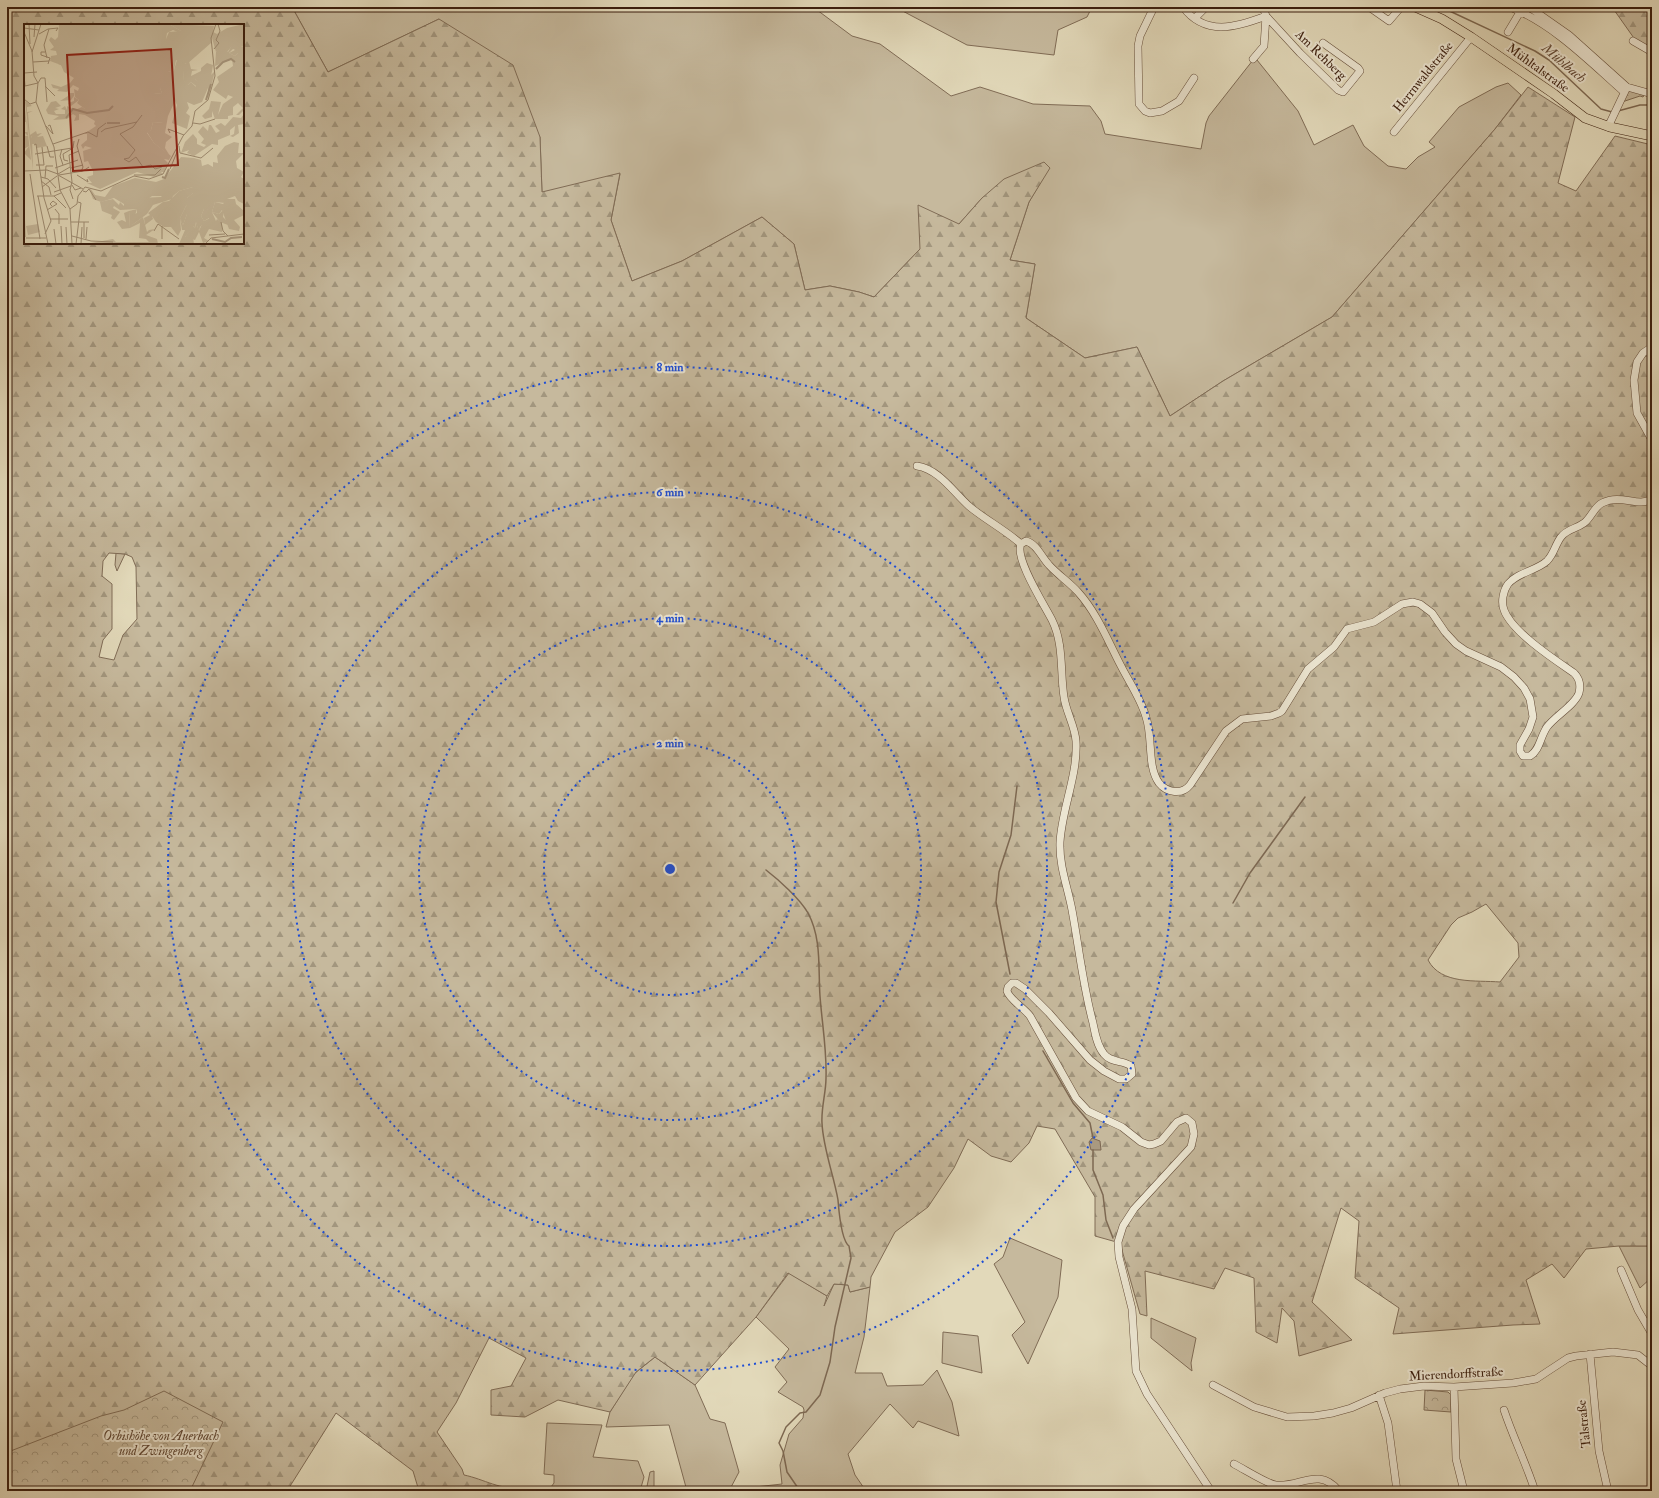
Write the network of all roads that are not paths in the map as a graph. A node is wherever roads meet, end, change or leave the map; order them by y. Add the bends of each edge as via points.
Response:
1 (1154, 7) edge
2 (1183, 7) edge
3 (1206, 7) edge
4 (1263, 7) edge
5 (1369, 7) edge
6 (1401, 7) edge
7 (1414, 7) edge
8 (1510, 7) edge
9 (1529, 7) edge
10 (1521, 9) edge
11 (1266, 16) junction
12 (1195, 18) junction
13 (1508, 32) dead end
14 (1471, 37) junction
15 (1567, 38) junction
16 (1634, 41) dead end
17 (1323, 43) dead end
18 (1652, 52) edge
19 (1253, 59) dead end
20 (1194, 78) dead end
21 (1625, 89) junction
22 (1652, 94) edge
23 (1608, 127) junction
24 (1394, 132) dead end
25 (1652, 136) edge
26 (1652, 347) edge
27 (1652, 440) edge
28 (917, 466) dead end
29 (1652, 499) edge
30 (1020, 544) junction
31 (1620, 1270) dead end
32 (1652, 1334) edge
33 (1590, 1354) junction
34 (1652, 1366) edge
35 (1213, 1385) dead end
36 (1454, 1387) junction
37 (1380, 1395) junction
38 (1504, 1410) dead end
39 (1234, 1464) dead end
40 (1337, 1490) edge
41 (1210, 1491) edge
42 (1397, 1491) edge
43 (1464, 1491) edge
44 (1535, 1491) edge
45 (1608, 1491) edge

1 - 20 street via 1138,46 1138,99 1141,107 1150,113 1162,112 1179,100
2 - 12 street
3 - 12 street
4 - 11 street
5 - 6 street via 1389,21
7 - 14 main road, Mühltalstraße via 1442,19
8 - 10 street
9 - 15 street
10 - 13 street
10 - 15 street via 1547,28
11 - 12 street via 1246,24 1220,28
11 - 17 street, Am Rehberg via 1300,54 1343,92 1360,71
11 - 19 street via 1264,46
14 - 23 main road, Mühltalstraße via 1585,118
14 - 24 street, Herrnwaldstraße
15 - 21 street
16 - 18 street
21 - 22 street
21 - 23 street
23 - 25 main road, Mühltalstraße
26 - 27 street via 1643,353 1637,362 1634,380 1637,413
28 - 30 street via 932,470 972,508
29 - 30 street via 1641,503 1619,499 1602,503 1584,523 1565,532 1545,563 1516,578 1504,591 1503,607 1510,621 1574,673 1580,684 1577,697 1546,729 1537,749 1530,756 1524,756 1520,751 1520,745 1532,718 1532,705 1524,688 1501,667 1456,644 1426,607 1408,602 1374,622 1351,627 1334,647 1308,669 1282,711 1271,716 1248,718 1226,731 1188,788 1178,792 1169,790 1159,783 1155,776 1149,726 1143,708 1093,614 1078,593 1048,565 1032,544
30 - 41 street via 1019,550 1031,581 1052,619 1059,640 1064,699 1076,740 1060,856 1088,1005 1104,1055 1129,1064 1132,1074 1126,1079 1119,1079 1097,1066 1025,989 1016,983 1010,985 1007,991 1026,1010 1076,1098 1094,1115 1117,1124 1149,1145 1158,1143 1180,1120 1186,1118 1192,1122 1194,1134 1191,1147 1128,1216 1121,1231 1118,1249 1132,1309 1138,1379
31 - 32 street
33 - 34 street, Mierendorffstraße via 1613,1352 1638,1355
33 - 36 street, Mierendorffstraße via 1568,1358 1536,1379
33 - 45 street, Talstraße via 1599,1451
35 - 37 street, Mierendorffstraße via 1254,1407 1287,1417 1333,1413
36 - 37 street, Mierendorffstraße via 1424,1386
36 - 43 street via 1456,1459
37 - 42 street via 1388,1423
38 - 44 street
39 - 40 street via 1274,1485 1319,1478 1330,1482

